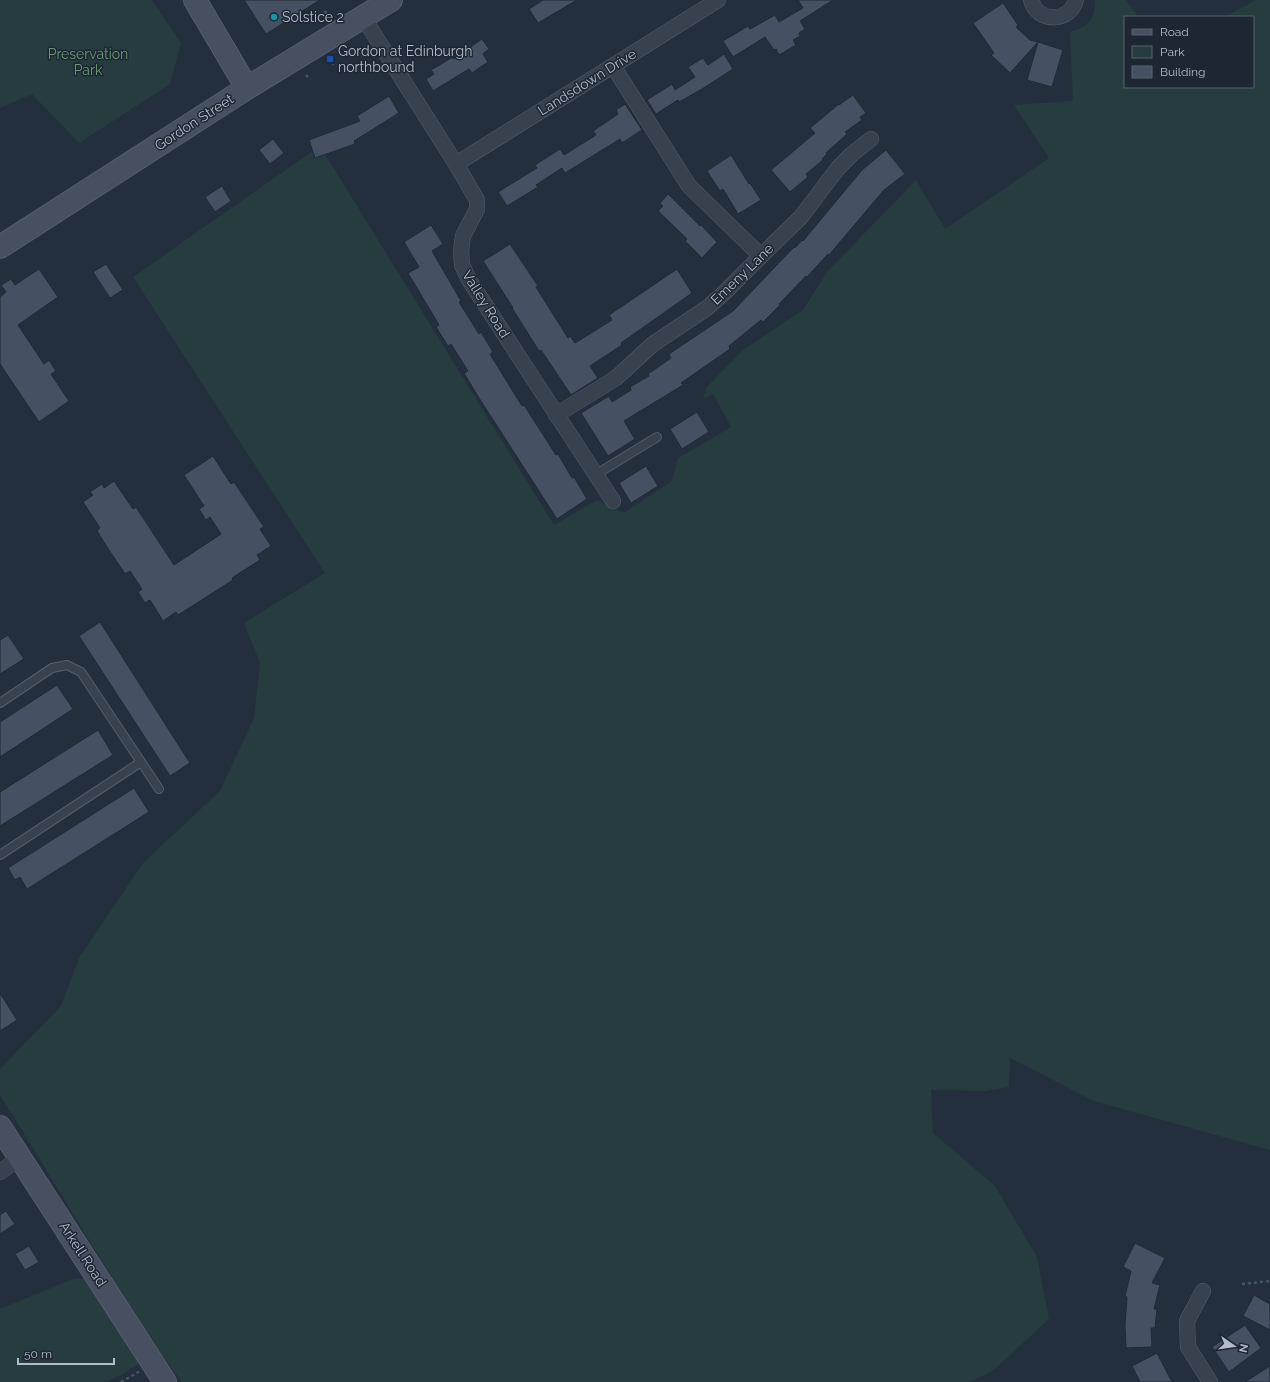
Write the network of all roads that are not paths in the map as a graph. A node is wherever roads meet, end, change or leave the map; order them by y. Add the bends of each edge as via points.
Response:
1 (195, 0) edge
2 (391, 0) edge
3 (718, 0) edge
4 (1031, 0) edge
5 (1076, 0) edge
6 (363, 17) junction
7 (613, 66) junction
8 (247, 88) junction
9 (871, 139) dead end
10 (456, 164) junction
11 (0, 247) edge
12 (761, 256) junction
13 (556, 415) junction
14 (657, 437) dead end
15 (596, 475) junction
16 (613, 501) dead end
17 (0, 703) edge
18 (141, 762) junction
19 (159, 789) dead end
20 (0, 855) edge
21 (0, 1127) edge
22 (20, 1158) junction
23 (0, 1172) edge
24 (1203, 1291) dead end
25 (165, 1382) edge
26 (1210, 1382) edge

1 - 8 main road
2 - 6 main road, Gordon Street
3 - 7 street, Landsdown Drive
4 - 5 street via 1040,14 1054,18 1066,14
6 - 8 main road, Gordon Street
6 - 10 street, Valley Road
7 - 10 street, Landsdown Drive
7 - 12 street via 688,186
8 - 11 main road, Gordon Street
9 - 12 street, Emeny Lane via 838,168 801,216
10 - 13 street, Valley Road via 477,200 477,209 463,236 462,265 469,280
12 - 13 street, Emeny Lane via 707,308 653,344 616,378
13 - 15 street, Valley Road
14 - 15 lane
15 - 16 street, Valley Road
17 - 18 lane via 52,668 67,665 81,672
18 - 19 lane
18 - 20 lane
21 - 22 main road, Arkell Road
22 - 23 street
22 - 25 main road, Arkell Road
24 - 26 street via 1187,1321 1188,1347

